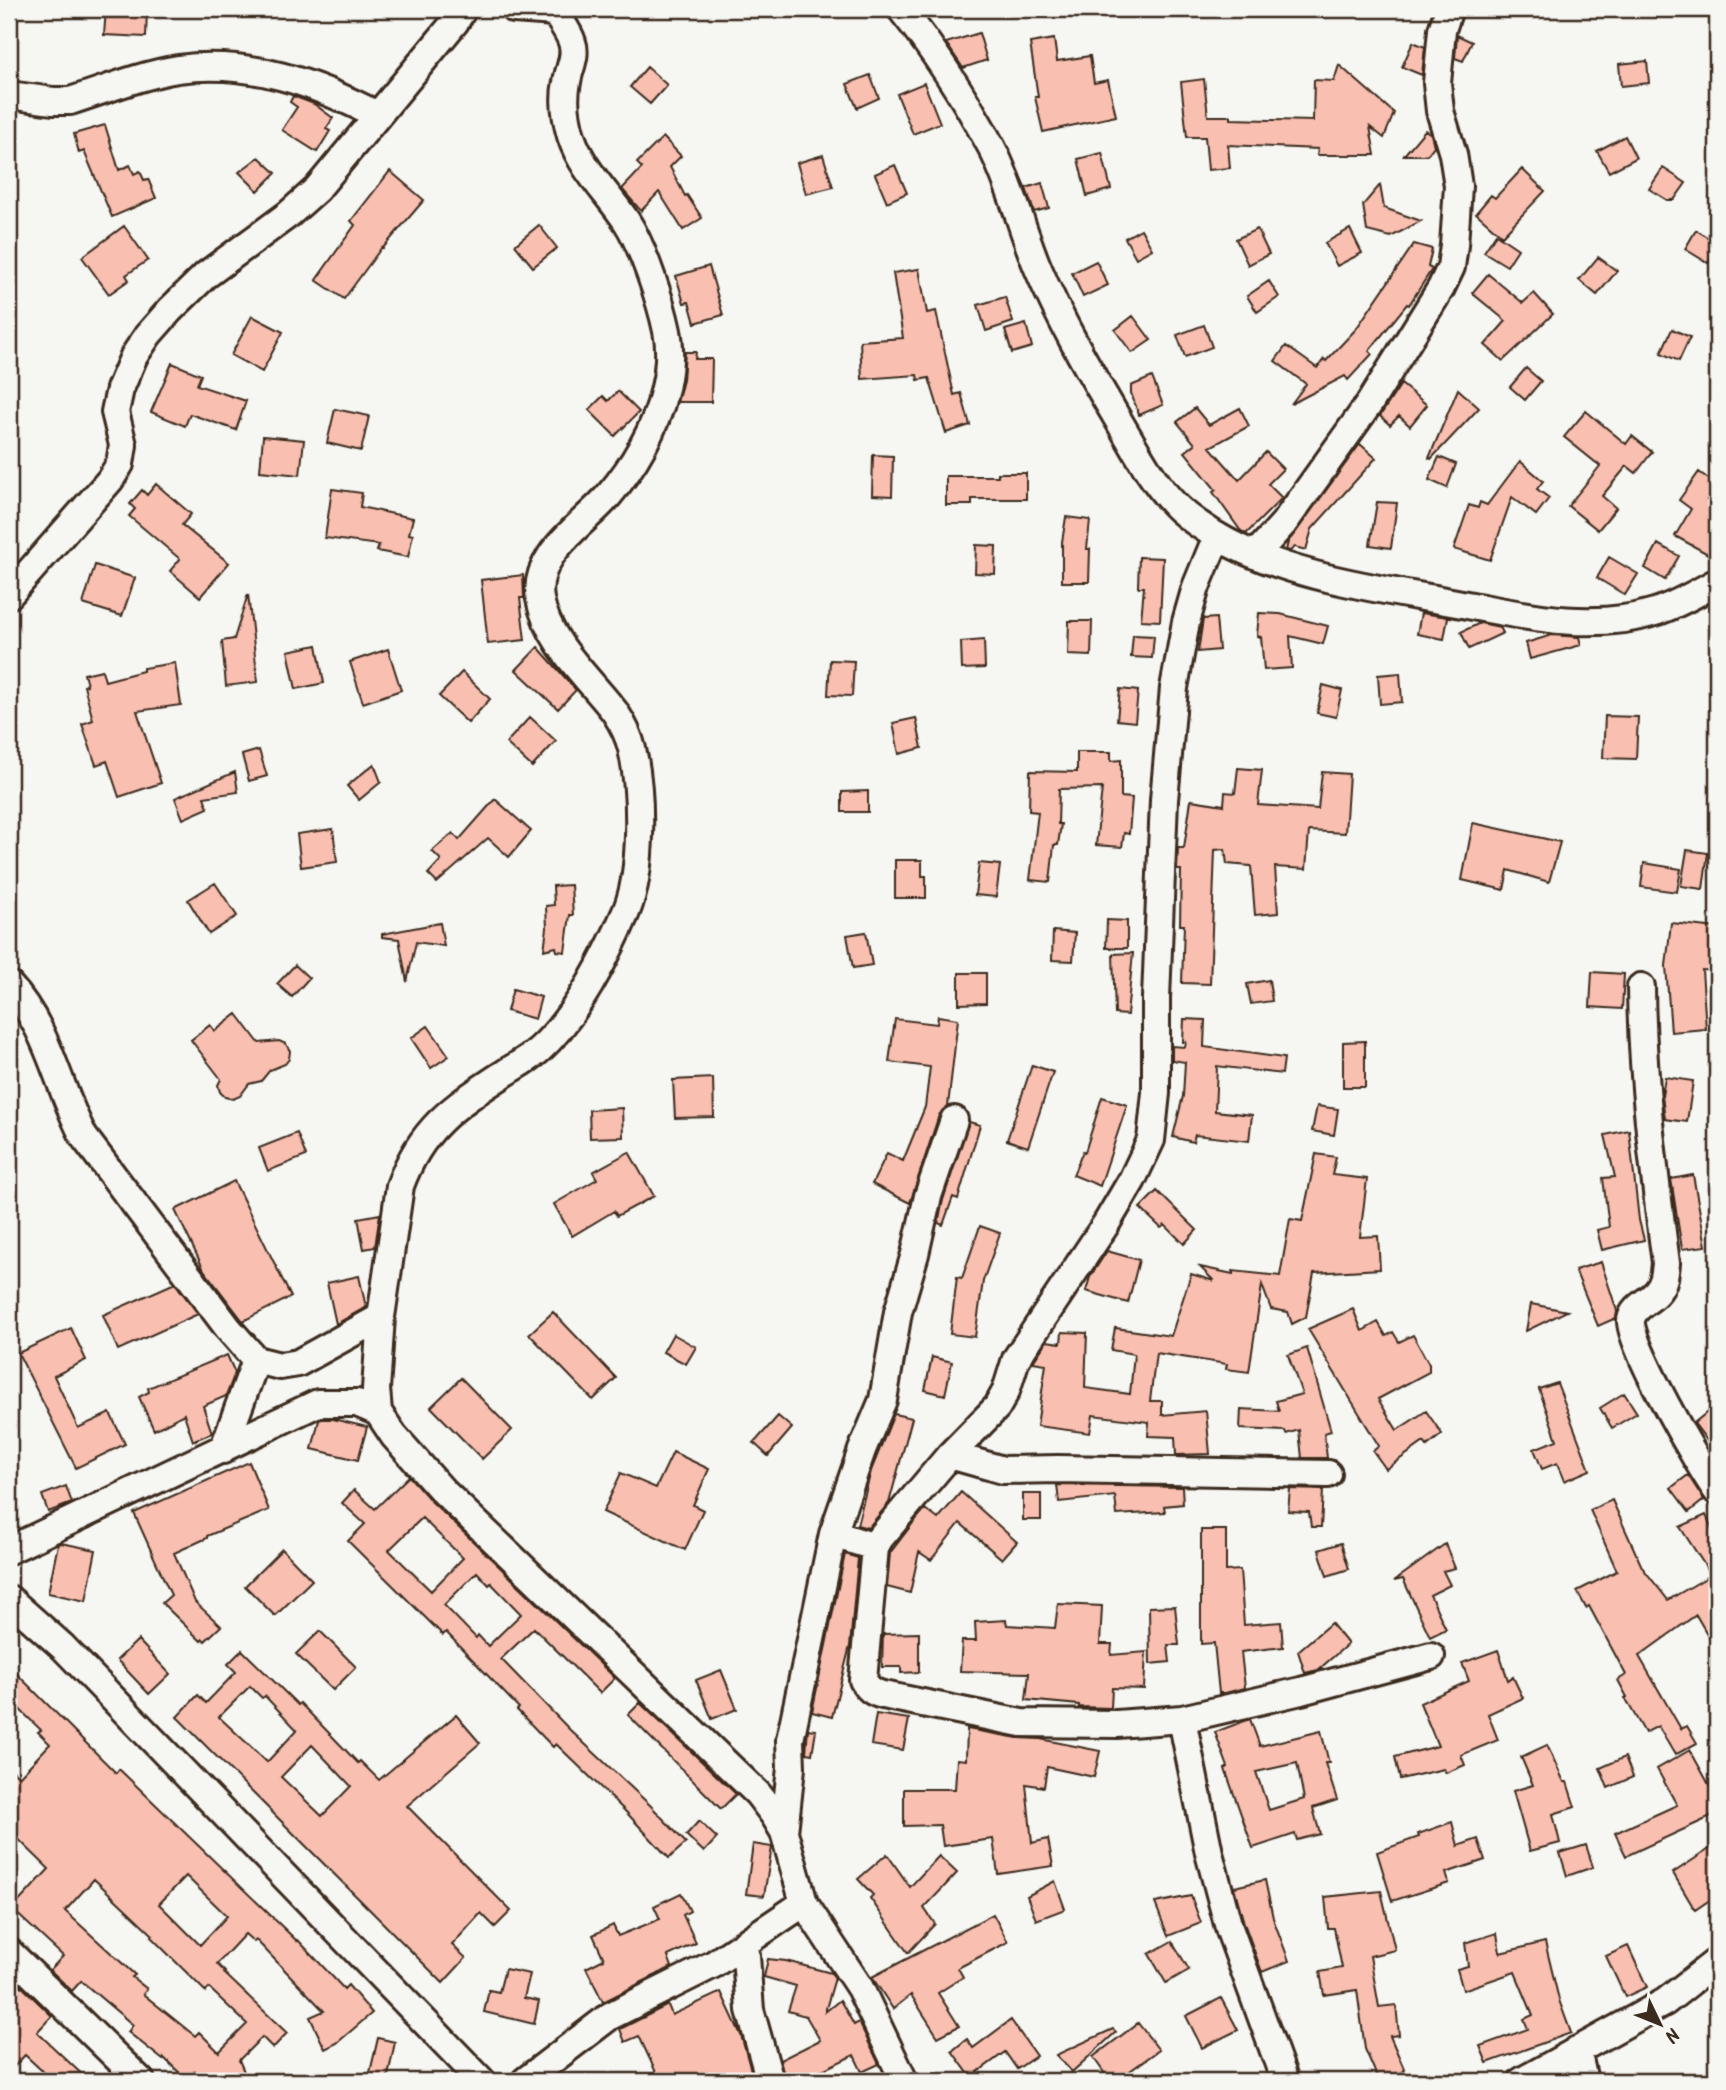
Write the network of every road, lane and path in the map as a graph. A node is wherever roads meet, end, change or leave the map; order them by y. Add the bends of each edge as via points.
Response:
1 (463, 9) edge
2 (514, 9) edge
3 (901, 9) edge
4 (1449, 9) edge
5 (559, 10) edge
6 (9, 95) edge
7 (377, 115) junction
8 (1217, 536) junction
9 (1255, 555) junction
10 (1717, 582) edge
11 (9, 594) edge
12 (9, 985) edge
13 (1641, 988) dead end
14 (954, 1120) dead end
15 (381, 1317) junction
16 (256, 1360) junction
17 (378, 1412) junction
18 (223, 1450) junction
19 (950, 1455) junction
20 (1328, 1474) dead end
21 (1717, 1491) edge
22 (833, 1534) junction
23 (875, 1547) junction
24 (9, 1550) edge
25 (9, 1599) edge
26 (1431, 1656) dead end
27 (1182, 1719) junction
28 (783, 1832) junction
29 (804, 1903) junction
30 (745, 1944) junction
31 (9, 1952) edge
32 (1717, 1961) edge
33 (1577, 2050) junction
34 (475, 2080) edge
35 (141, 2081) edge
36 (525, 2081) edge
37 (770, 2081) edge
38 (904, 2081) edge
39 (1285, 2081) edge
40 (1522, 2081) edge
41 (1584, 2081) edge

1 - 7 street
2 - 5 street
3 - 8 street via 923,36 992,149 1054,304 1142,461 1173,504
4 - 9 street via 1442,30 1437,83 1458,186 1451,267 1369,404 1284,523
5 - 15 street via 573,43 566,83 571,136 596,184 639,244 668,333 665,391 634,460 610,494 563,540 539,580 548,623 626,730 638,803 636,877 628,908 601,965 562,1026 537,1052 458,1104 421,1141 400,1186
6 - 7 street via 70,100 178,69 238,67 323,89
7 - 11 street via 317,189 206,275 148,335 134,356 115,412 123,445 120,464
8 - 9 street
8 - 19 street via 1186,622 1174,688 1164,800 1151,1140 1106,1224 1016,1359 997,1407
9 - 10 street via 1323,576 1412,595 1590,623 1657,612
12 - 16 street via 43,1035 84,1137
13 - 21 street via 1650,1147 1666,1263 1657,1292 1633,1312 1630,1322 1652,1380
14 - 22 street via 928,1196 898,1311 883,1400
15 - 16 street via 298,1363 280,1366
15 - 17 street
16 - 18 street
17 - 18 street via 357,1403 318,1403
17 - 28 street via 442,1490 758,1794
18 - 24 street
19 - 20 street via 1018,1472
19 - 23 street
22 - 23 street
22 - 28 street via 790,1740
23 - 27 street via 863,1680 875,1693 1021,1723
25 - 34 street via 93,1676
26 - 27 street
27 - 39 street via 1229,1928
28 - 29 street
29 - 30 street
29 - 38 street via 860,1988
30 - 36 street via 610,2016
30 - 37 street via 750,2010
31 - 35 street
32 - 33 street via 1665,2002
33 - 40 street
33 - 41 street

